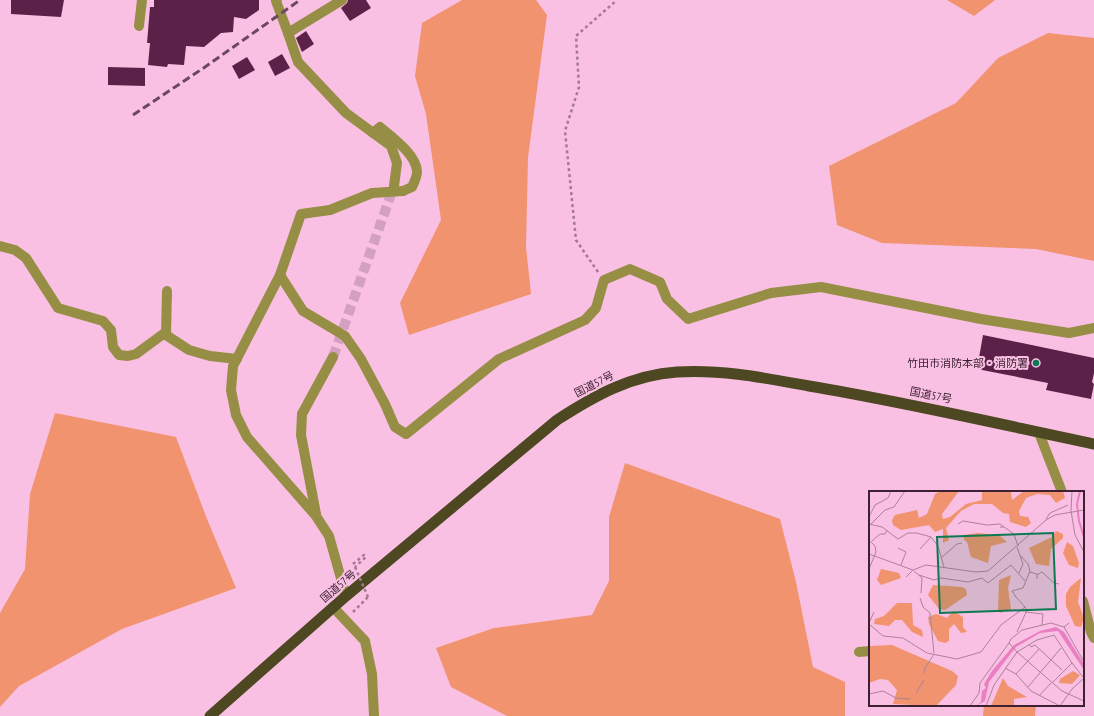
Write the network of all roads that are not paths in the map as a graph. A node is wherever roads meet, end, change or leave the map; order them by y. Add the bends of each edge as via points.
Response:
1 (142, 0) edge
2 (277, 0) edge
3 (342, 0) edge
4 (139, 26) dead end
5 (288, 33) junction
6 (372, 132) junction
7 (398, 189) junction
8 (0, 246) edge
9 (280, 275) junction
10 (167, 291) dead end
11 (1094, 328) edge
12 (166, 332) junction
13 (332, 357) tunnel mouth
14 (237, 359) junction
15 (1039, 433) junction
16 (1094, 444) edge
17 (1062, 491) edge
18 (316, 516) junction
19 (346, 596) junction
20 (1084, 605) edge
21 (333, 607) junction
22 (1094, 638) edge
23 (869, 651) edge
24 (859, 652) dead end
25 (210, 716) edge
26 (374, 716) edge

1 - 4 street
2 - 5 street
3 - 5 street
5 - 6 street via 298,62 346,113
6 - 7 street via 391,146 397,163
6 - 7 street via 380,127 404,148 413,160 417,171 412,187
7 - 9 street, bridge via 372,193 330,210 301,214
8 - 12 street via 16,250 26,258 58,308 103,321 111,330 113,346 119,355 136,354
9 - 11 street via 303,310 345,336 361,360 395,427 406,434 499,359 585,320 596,308 604,280 630,268 660,282 667,300 688,320 771,293 820,287 981,319 1062,332
9 - 14 street
10 - 12 street
12 - 14 street via 166,335 189,350 210,356
13 - 18 street via 302,414 301,435
14 - 18 street via 233,366 230,390 236,415 247,437
15 - 16 highway, 国道57号
15 - 17 street
15 - 19 highway, 国道57号 via 892,401 744,375 676,372 649,377 626,383 589,400 557,420
18 - 19 street via 329,536
19 - 21 highway, 国道57号
20 - 22 street
21 - 25 highway, 国道57号
21 - 26 street via 365,641 372,674
23 - 24 street

